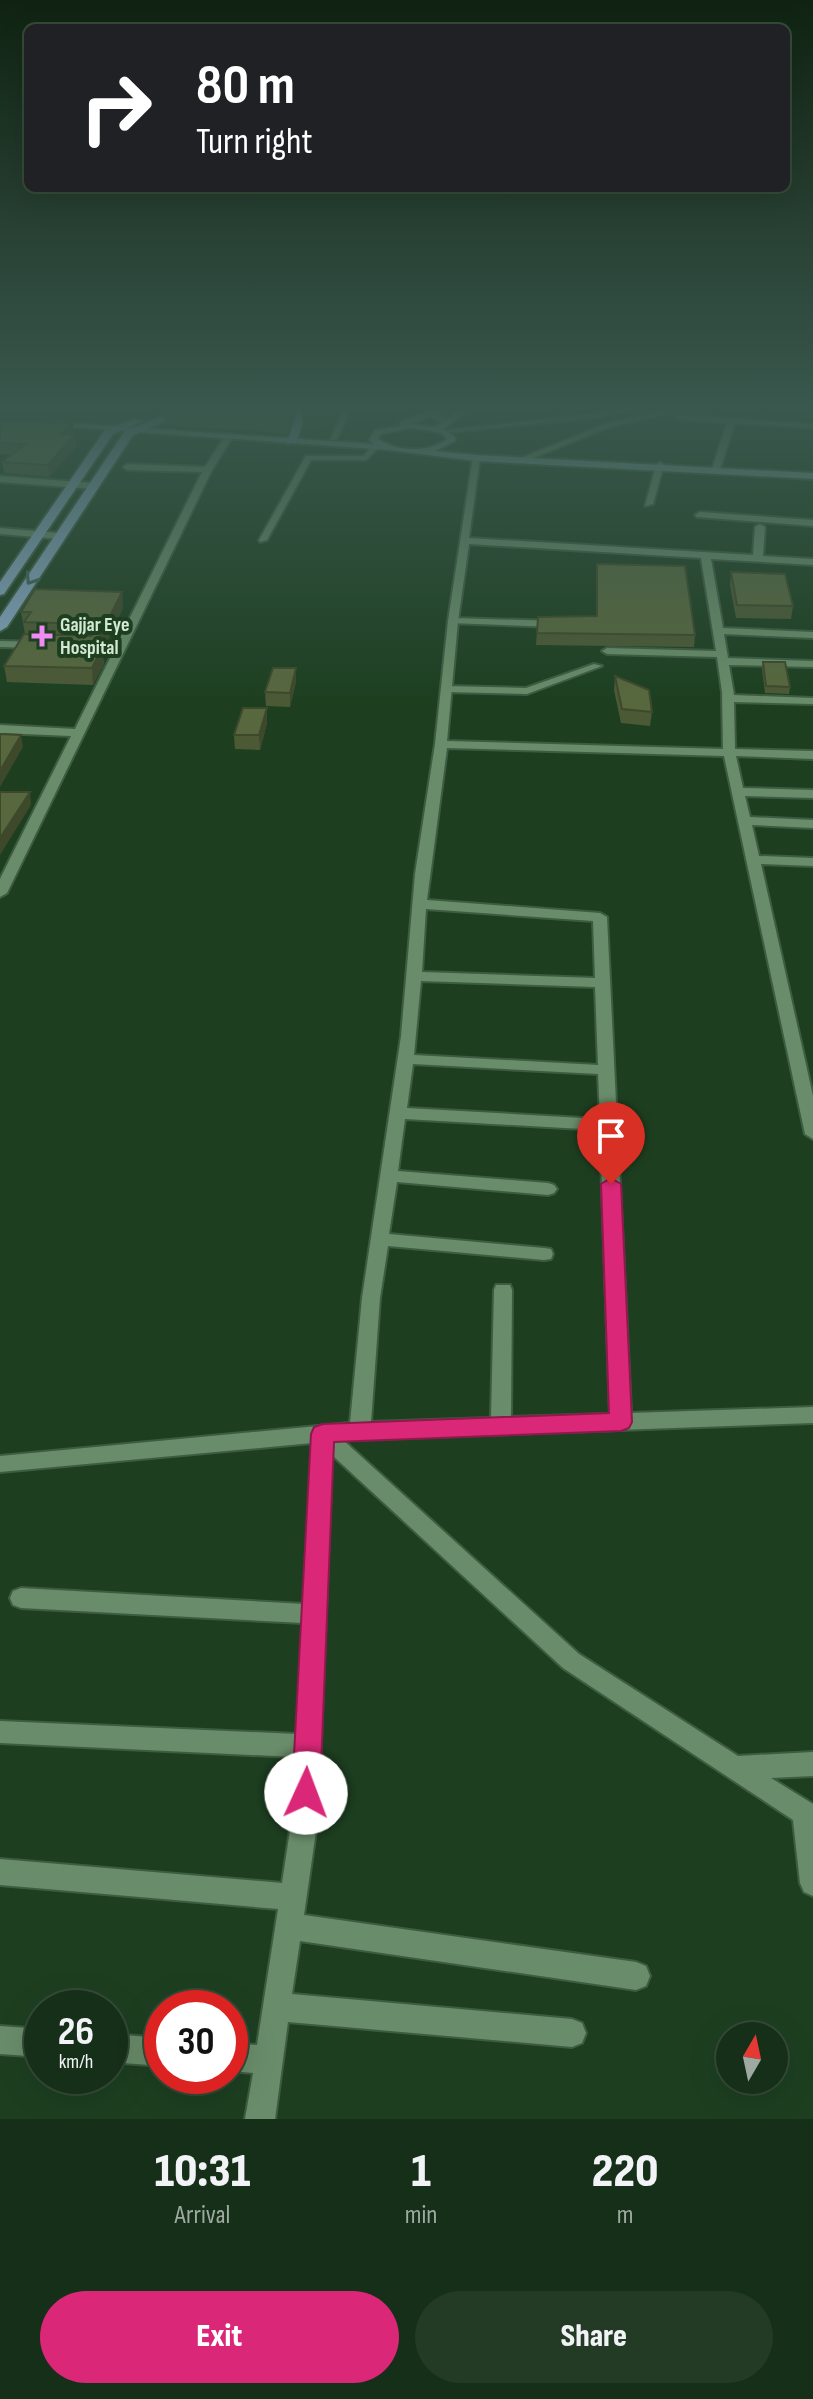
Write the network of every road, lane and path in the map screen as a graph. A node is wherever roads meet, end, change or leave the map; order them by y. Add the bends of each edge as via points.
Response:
1 (59, 506) edge
2 (79, 506) edge
3 (190, 506) edge
4 (282, 506) edge
5 (468, 506) edge
6 (700, 515) dead end
7 (813, 523) edge
8 (760, 527) dead end
9 (0, 531) edge
10 (39, 534) junction
11 (59, 536) junction
12 (263, 540) dead end
13 (466, 541) junction
14 (706, 556) junction
15 (758, 558) junction
16 (813, 562) edge
17 (0, 591) edge
18 (453, 621) junction
19 (569, 624) edge
20 (0, 627) edge
21 (717, 631) junction
22 (813, 635) edge
23 (0, 644) edge
24 (46, 645) edge
25 (607, 651) dead end
26 (722, 658) junction
27 (813, 664) edge
28 (597, 666) dead end
29 (446, 689) junction
30 (728, 698) junction
31 (813, 701) edge
32 (0, 729) edge
33 (79, 733) junction
34 (441, 744) junction
35 (729, 751) junction
36 (813, 755) edge
37 (739, 792) junction
38 (813, 794) edge
39 (745, 821) junction
40 (813, 824) edge
41 (754, 860) junction
42 (813, 862) edge
43 (2, 885) edge
44 (419, 904) junction
45 (414, 976) junction
46 (602, 983) junction
47 (406, 1059) junction
48 (606, 1070) junction
49 (809, 1095) edge
50 (398, 1113) junction
51 (608, 1125) junction
52 (813, 1134) edge
53 (388, 1176) junction
54 (548, 1189) dead end
55 (379, 1239) junction
56 (544, 1254) dead end
57 (503, 1290) dead end
58 (813, 1415) edge
59 (621, 1422) junction
60 (501, 1426) junction
61 (360, 1430) junction
62 (323, 1434) junction
63 (0, 1464) edge
64 (21, 1598) dead end
65 (314, 1614) junction
66 (0, 1732) edge
67 (308, 1746) junction
68 (813, 1764) edge
69 (735, 1768) junction
70 (809, 1816) edge
71 (0, 1872) edge
72 (813, 1883) edge
73 (294, 1897) junction
74 (289, 1926) junction
75 (636, 1976) dead end
76 (277, 2007) junction
77 (572, 2033) dead end
78 (0, 2040) edge
79 (24, 2042) edge
80 (248, 2058) edge
81 (269, 2060) junction
82 (260, 2119) edge

1 - 10 main road
2 - 11 main road
3 - 33 street
4 - 12 lane
5 - 13 street
6 - 7 street
8 - 15 street
9 - 10 street
10 - 11 street
10 - 17 main road
11 -> 20 main road
13 - 14 street
13 - 18 street
14 - 15 street
14 - 21 street
15 - 16 street
18 - 19 lane
18 - 29 street
21 - 22 street
21 - 26 street
23 - 24 street
25 - 26 street
26 - 27 street
26 - 30 street
28 - 29 lane via 527,691
29 - 34 street
30 - 31 street
30 - 35 street
32 - 33 street
33 - 43 street
34 - 35 street
34 - 44 street
35 - 36 street
35 - 37 street
37 - 38 street
37 - 39 street
39 - 40 street
39 - 41 street
41 - 42 street
41 - 49 street
44 - 45 street
44 - 46 street via 600,917
45 - 46 street
45 - 47 street
46 - 48 street
47 - 48 street
47 - 50 street
48 - 51 street
49 - 52 street
50 - 51 street
50 - 53 street
51 - 59 street
53 - 54 street
53 - 55 street
55 - 56 street
55 - 61 street
57 - 60 street
58 - 59 street
59 - 60 street
60 - 61 street
61 - 62 street
62 - 63 street
62 - 65 street
62 - 69 street via 571,1661
64 - 65 street
65 - 67 street
66 - 67 street
67 - 73 street
68 - 69 street
69 - 70 street
70 - 72 street
71 - 73 street
73 - 74 street
74 - 75 street
74 - 76 street
76 - 77 street
76 - 81 street
78 - 79 street
80 - 81 street
81 - 82 street

